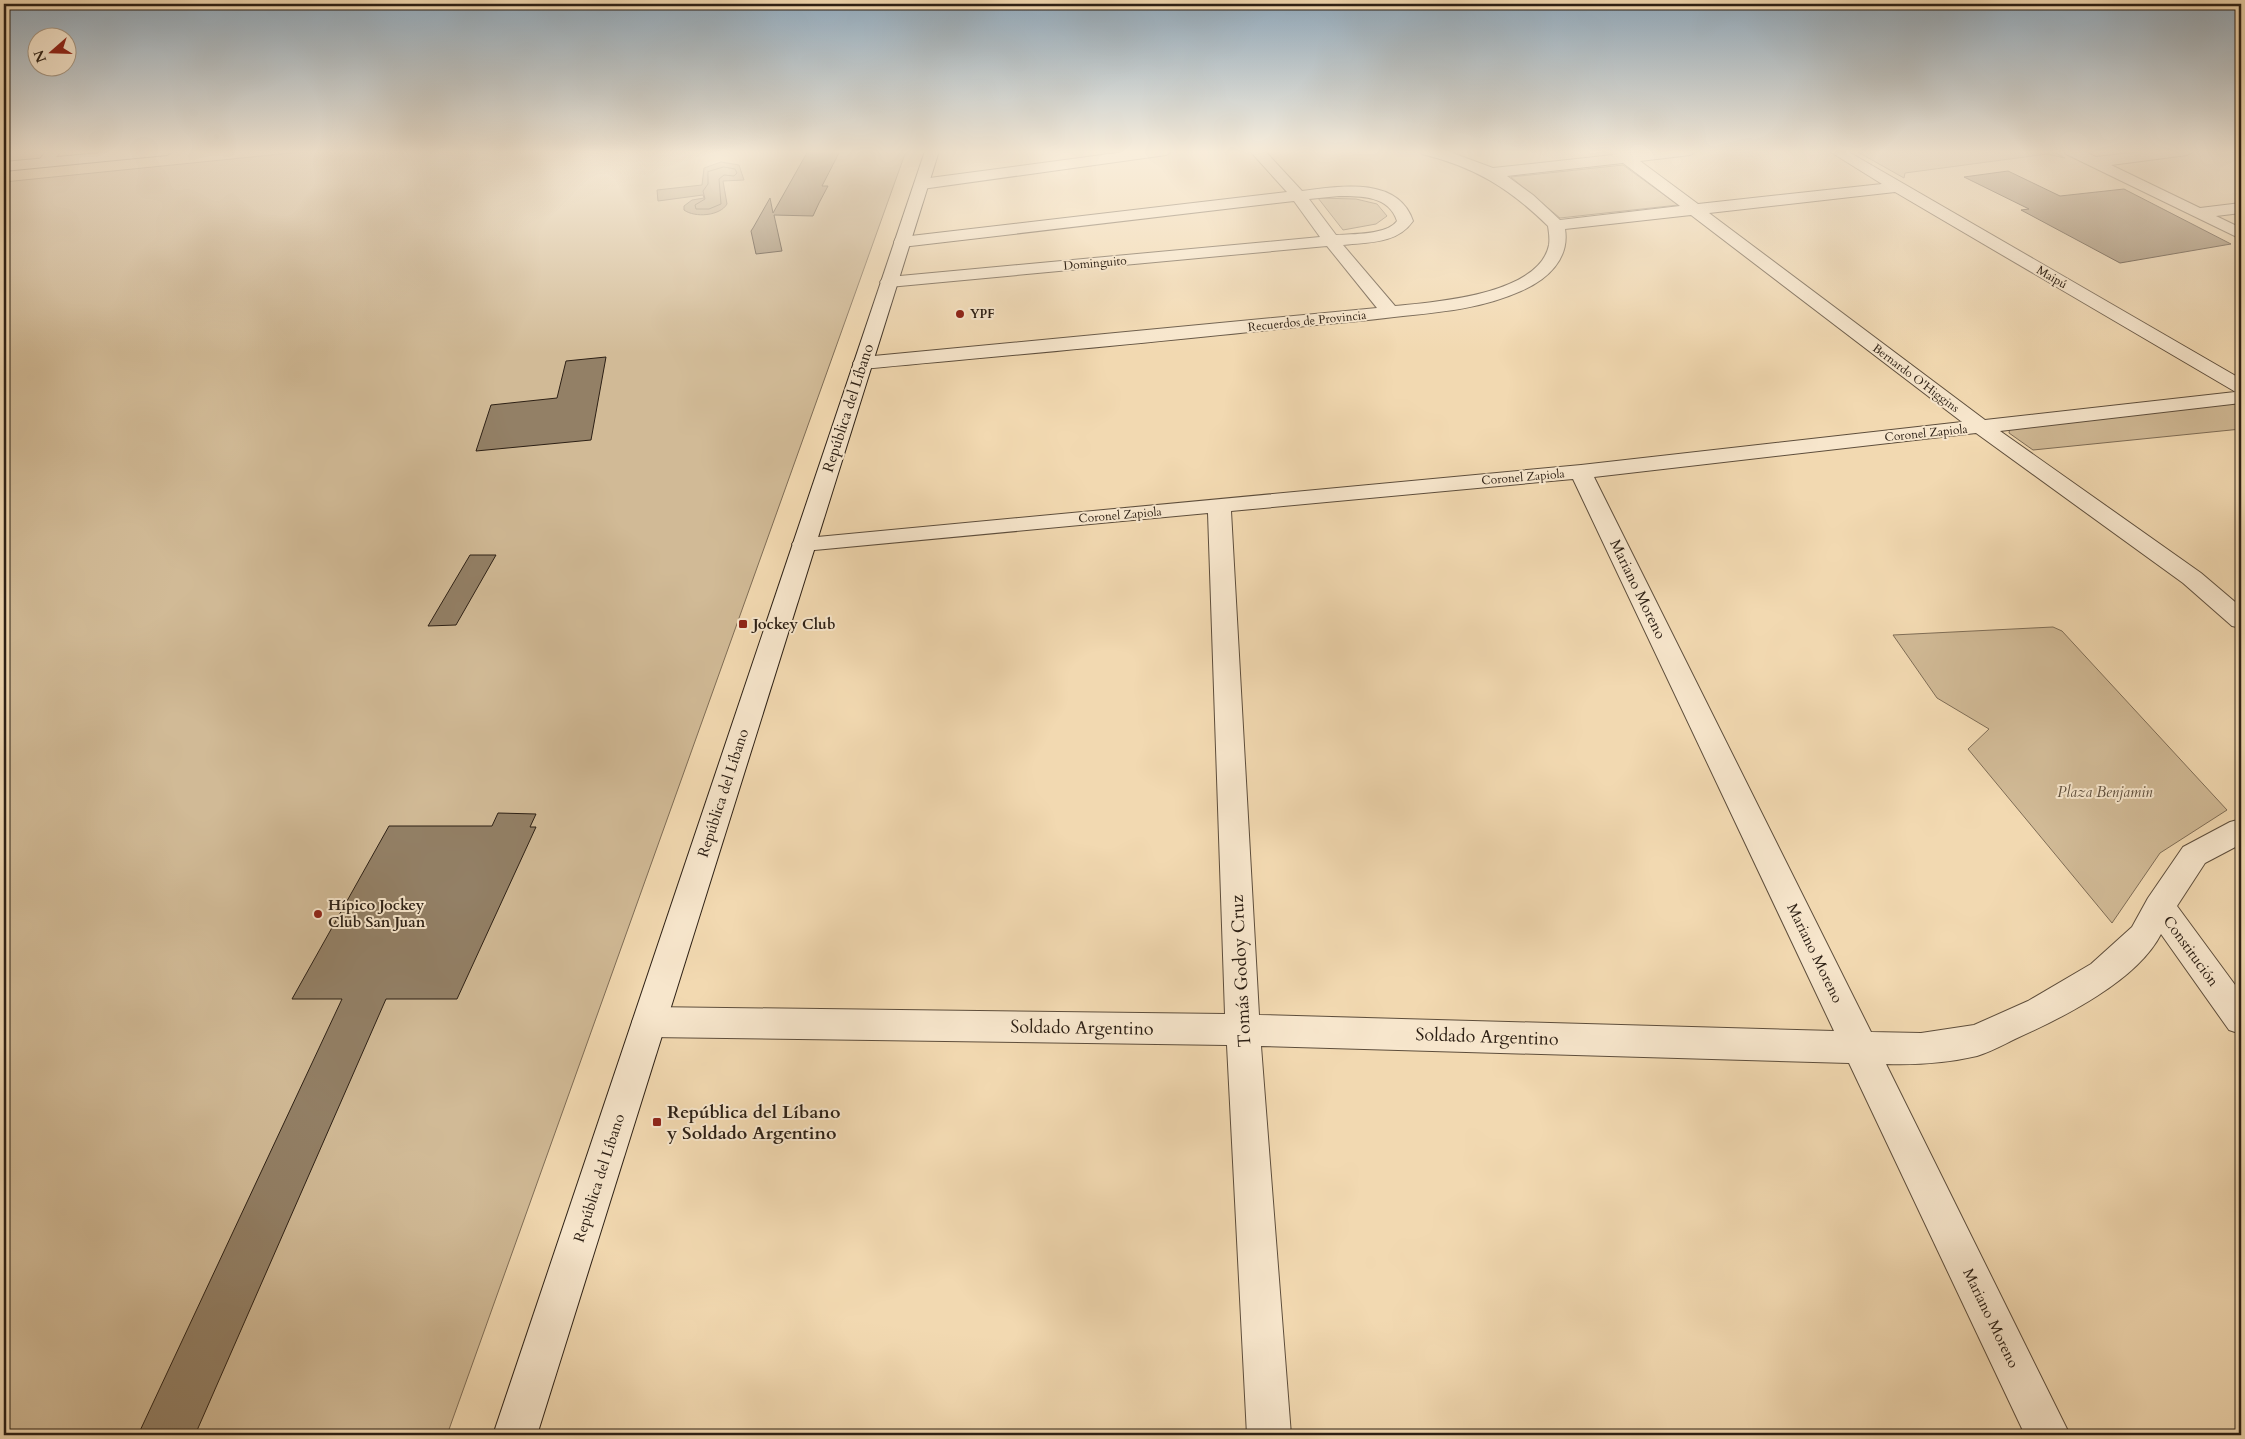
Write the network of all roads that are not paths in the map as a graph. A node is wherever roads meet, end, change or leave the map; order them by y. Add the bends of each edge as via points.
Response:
1 (910, 218) edge
2 (1107, 218) edge
3 (1314, 218) edge
4 (1405, 218) edge
5 (1548, 218) edge
6 (1619, 218) edge
7 (1705, 218) edge
8 (1951, 218) edge
9 (2209, 218) edge
10 (1556, 225) junction
11 (2241, 234) edge
12 (902, 242) junction
13 (1332, 242) junction
14 (889, 282) junction
15 (1391, 313) junction
16 (863, 363) junction
17 (2241, 388) edge
18 (2241, 397) edge
19 (1980, 427) junction
20 (1581, 472) junction
21 (1220, 506) junction
22 (804, 544) junction
23 (2241, 620) edge
24 (2241, 830) edge
25 (2159, 907) junction
26 (2241, 1019) edge
27 (649, 1022) junction
28 (1243, 1030) junction
29 (1860, 1048) junction
30 (515, 1435) edge
31 (1268, 1435) edge
32 (2048, 1435) edge

1 - 12 street, República del Líbano
2 - 12 street, Dominguito
3 - 13 street
4 - 13 street, Dominguito via 1400,228 1392,233
5 - 10 street
6 - 10 street
7 - 19 street, Bernardo O'Higgins
8 - 17 street, Maipú
9 - 11 street
10 - 15 street, Recuerdos de Provincia via 1558,246 1547,266 1526,282 1490,297 1460,304
12 - 14 street, República del Líbano
13 - 14 street, Dominguito
13 - 15 street
14 - 16 street, República del Líbano
15 - 16 street, Recuerdos de Provincia
16 - 22 street, República del Líbano
18 - 19 street, Coronel Zapiola
19 - 20 street, Coronel Zapiola
19 - 23 street, Bernardo O'Higgins via 2192,578
20 - 21 street, Coronel Zapiola
20 - 29 street, Mariano Moreno
21 - 22 street, Coronel Zapiola
21 - 28 street, Tomás Godoy Cruz
22 - 27 street, República del Líbano
24 - 25 street, Soldado Argentino via 2194,855
25 - 26 street, Constitución
25 - 29 street, Soldado Argentino via 2143,937 2103,974 2040,1012 1976,1040 1920,1050
27 - 28 street, Soldado Argentino
27 - 30 street, República del Líbano
28 - 29 street, Soldado Argentino
28 - 31 street, Tomás Godoy Cruz
29 - 32 street, Mariano Moreno

